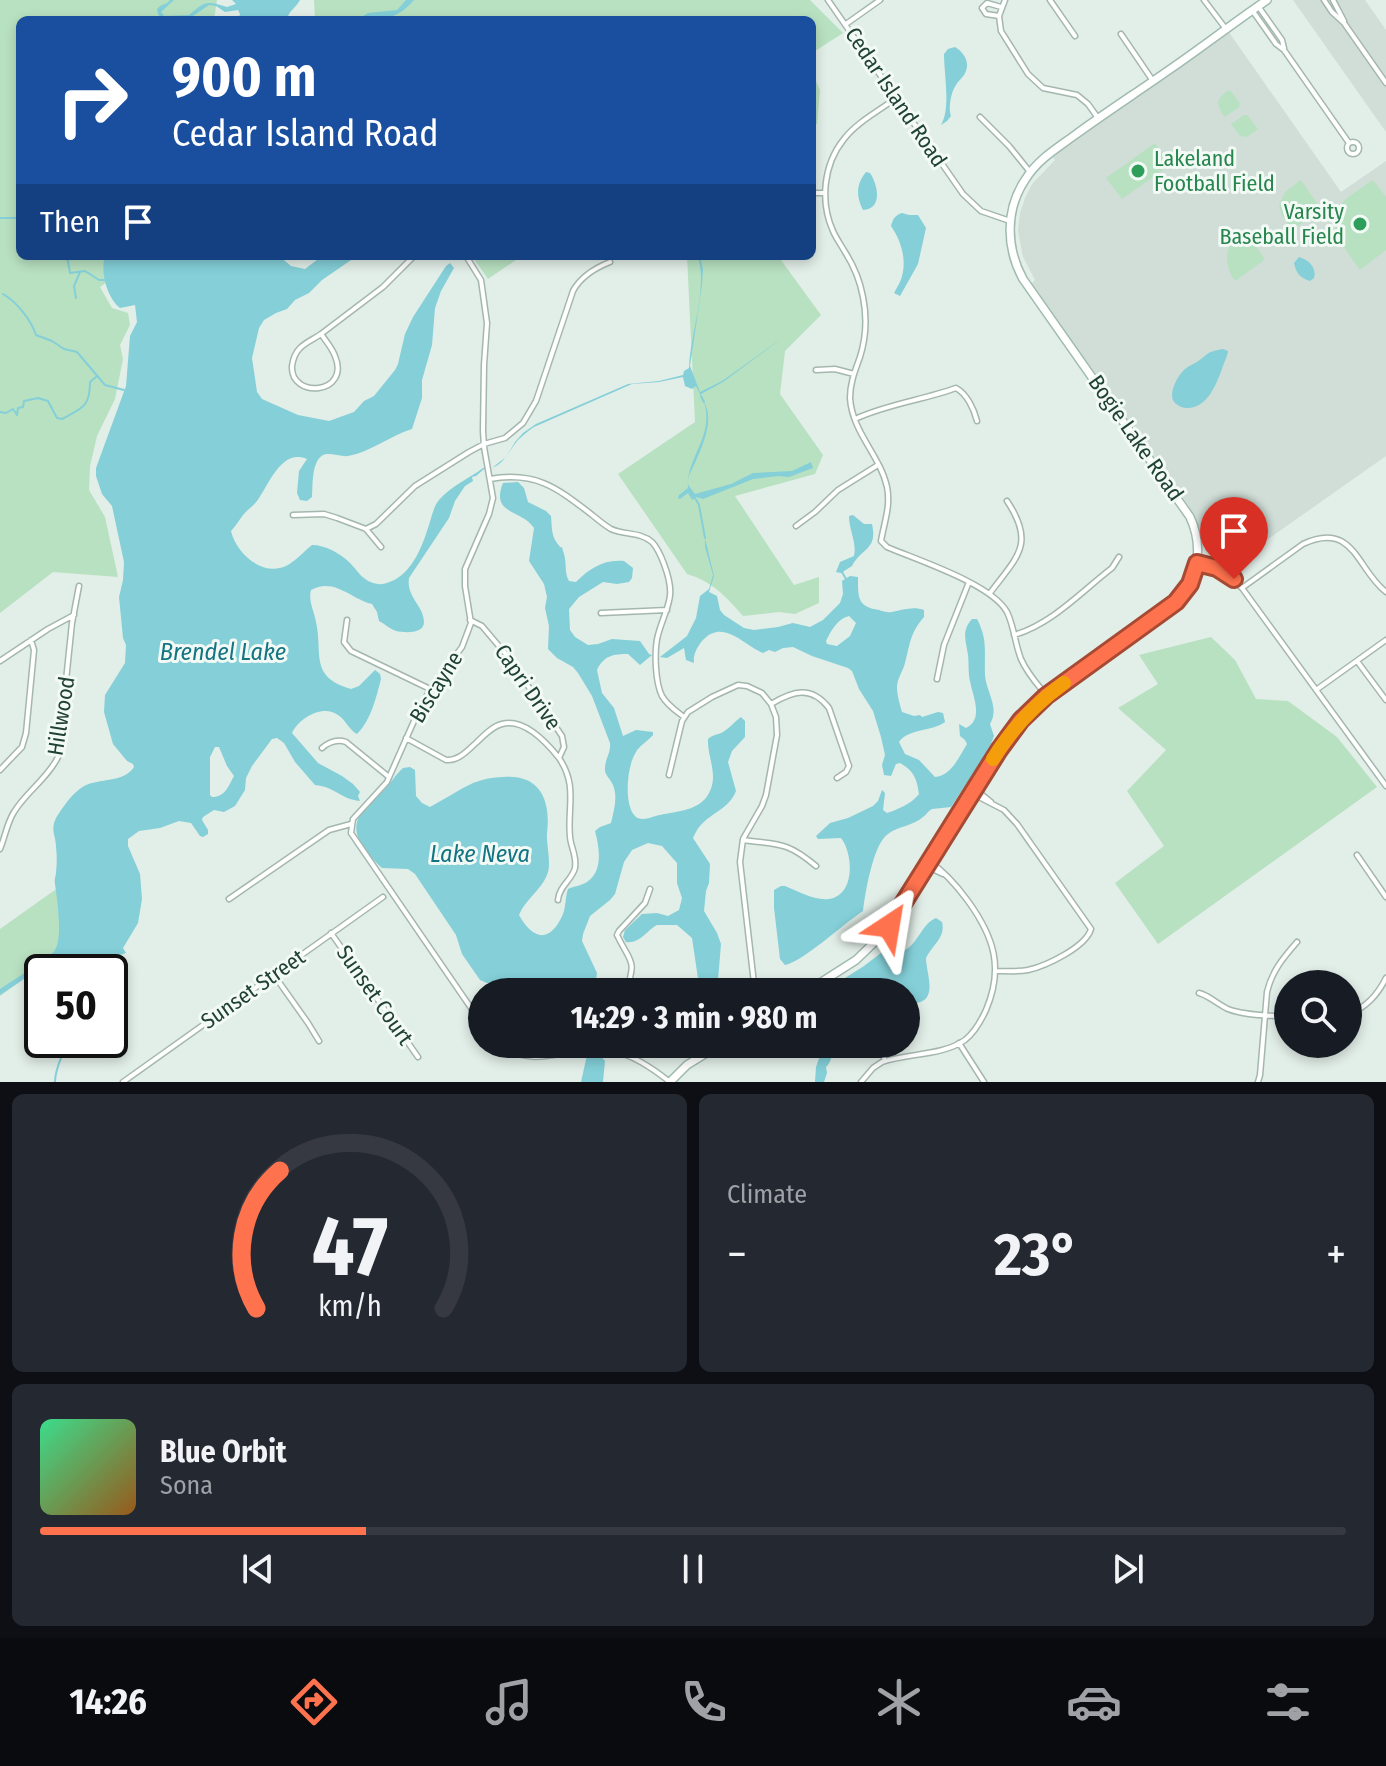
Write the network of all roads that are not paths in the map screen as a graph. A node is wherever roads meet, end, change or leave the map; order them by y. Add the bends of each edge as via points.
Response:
1 (828, 0) edge
2 (880, 0) edge
3 (1005, 0) edge
4 (1050, 0) edge
5 (1204, 0) edge
6 (1267, 0) edge
7 (1324, 0) edge
8 (1333, 0) edge
9 (1001, 7) junction
10 (1255, 8) junction
11 (999, 16) junction
12 (1344, 23) junction
13 (846, 24) junction
14 (1226, 29) junction
15 (1121, 34) dead end
16 (1075, 36) dead end
17 (1153, 81) junction
18 (1386, 83) edge
19 (896, 98) junction
20 (980, 117) dead end
21 (1098, 118) junction
22 (1349, 143) dead end
23 (1030, 172) junction
24 (816, 193) edge
25 (824, 193) junction
26 (1010, 221) junction
27 (410, 260) edge
28 (468, 260) edge
29 (610, 262) dead end
30 (321, 334) junction
31 (816, 370) dead end
32 (854, 374) junction
33 (855, 419) junction
34 (977, 421) dead end
35 (484, 444) junction
36 (878, 465) junction
37 (490, 477) junction
38 (1007, 501) dead end
39 (293, 515) dead end
40 (796, 526) dead end
41 (366, 529) junction
42 (381, 547) dead end
43 (1119, 557) dead end
44 (1197, 563) junction
45 (969, 582) junction
46 (79, 586) dead end
47 (1242, 588) junction
48 (1386, 592) edge
49 (990, 593) junction
50 (668, 609) junction
51 (601, 613) dead end
52 (74, 615) junction
53 (347, 620) dead end
54 (470, 620) junction
55 (1014, 635) junction
56 (31, 640) junction
57 (1386, 640) edge
58 (0, 661) edge
59 (1357, 661) junction
60 (937, 679) dead end
61 (430, 689) junction
62 (1316, 690) junction
63 (1046, 696) junction
64 (1386, 700) edge
65 (771, 704) junction
66 (684, 717) junction
67 (406, 738) junction
68 (322, 748) dead end
69 (559, 758) junction
70 (0, 770) edge
71 (669, 775) dead end
72 (389, 777) junction
73 (837, 778) dead end
74 (1386, 786) edge
75 (973, 791) junction
76 (351, 824) junction
77 (743, 840) junction
78 (0, 849) edge
79 (1357, 855) dead end
80 (928, 864) junction
81 (816, 866) dead end
82 (650, 889) dead end
83 (383, 897) dead end
84 (1386, 897) edge
85 (229, 899) dead end
86 (558, 900) dead end
87 (331, 933) junction
88 (1297, 942) dead end
89 (995, 971) junction
90 (274, 975) junction
91 (629, 978) edge
92 (753, 978) edge
93 (828, 978) edge
94 (1386, 978) edge
95 (1199, 993) dead end
96 (468, 1004) edge
97 (1362, 1008) edge
98 (1266, 1015) junction
99 (1274, 1016) edge
100 (319, 1041) dead end
101 (959, 1043) junction
102 (418, 1057) dead end
103 (634, 1058) edge
104 (698, 1058) edge
105 (884, 1058) edge
106 (885, 1061) junction
107 (123, 1082) edge
108 (670, 1082) edge
109 (861, 1082) edge
110 (984, 1082) edge
111 (1258, 1082) edge

1 - 13 street, Cedar Island Road
2 - 13 street
3 - 9 street
4 - 16 street
5 - 14 street
6 - 10 main road, Bogie Lake Road
7 - 12 street
8 - 12 street
9 - 11 street
9 - 11 street via 987,3 982,8
10 - 14 main road, Bogie Lake Road
10 - 22 street
11 - 21 street via 1001,31 1030,76 1043,88 1077,95
12 - 18 street
13 - 19 street, Cedar Island Road
14 - 17 main road, Bogie Lake Road
15 - 17 street
17 - 21 main road, Bogie Lake Road
19 - 25 street via 845,138 834,154
19 - 26 street, Cedar Island Road via 963,194 981,211
20 - 23 street
21 - 23 main road, Bogie Lake Road
23 - 26 main road, Bogie Lake Road
24 - 25 street
25 - 32 street via 833,232 864,301 865,338
26 - 44 main road, Bogie Lake Road via 1012,250 1023,279 1186,510 1197,535
27 - 30 street
28 - 35 street, Biscayne via 481,280 487,323
29 - 35 street via 577,283 528,417 505,438
30 - 30 street via 293,358 293,374 302,385 328,387 336,374 336,358
31 - 32 street
32 - 33 street via 850,395
33 - 34 street via 956,388
33 - 36 street
35 - 37 street, Biscayne
35 - 41 street via 415,486
36 - 40 street
36 - 45 street via 889,506 884,546
37 - 50 street via 542,482 611,528 652,542 668,577
37 - 54 street, Biscayne via 489,514 465,569
38 - 49 street via 1020,521 1022,545
39 - 41 street via 324,514
41 - 42 street
43 - 55 street via 1041,624
44 - 47 street via 1224,572
44 - 63 main road via 1187,589 1170,607
45 - 49 street
45 - 60 street via 944,645
46 - 52 street, Hillwood
47 - 48 street via 1303,544 1327,538 1353,550
47 - 62 street
49 - 55 street via 1002,603
50 - 51 street
50 - 66 street via 656,644 659,685 663,697
52 - 56 street
52 - 78 street, Hillwood via 58,757 15,810
53 - 61 street via 344,642 351,651
54 - 61 street, Biscayne via 462,647
54 - 69 street, Capri Drive via 493,638 557,727 564,747
55 - 63 street via 1026,670
56 - 58 street
56 - 70 street via 26,733 22,747
57 - 59 street
59 - 62 street
59 - 64 street
61 - 67 street, Biscayne
62 - 74 street
63 - 75 main road via 1011,732
65 - 66 street via 756,689 738,685
65 - 73 street via 800,692 824,702 849,766
65 - 77 street via 777,735 766,795
66 - 71 street
67 - 69 street via 451,761 494,728 513,723 539,737
67 - 72 street, Biscayne
68 - 72 street via 346,742
69 - 86 street, Capri Drive via 571,791 570,836 576,862
72 - 76 street, Biscayne
75 - 80 main road
75 - 89 street via 1017,824 1091,929 1088,938 1053,961 1027,970
76 - 85 street via 329,830
76 - 96 street via 353,838
77 - 81 street via 786,845
77 - 92 street via 740,862
79 - 84 street
80 - 89 street via 964,895 987,931
80 - 93 main road via 869,949
82 - 91 street via 645,903 617,935 631,959
83 - 87 street, Sunset Street
87 - 90 street, Sunset Street
87 - 102 street, Sunset Court
88 - 98 street via 1270,979
89 - 101 street via 984,1014
90 - 100 street
90 - 107 street, Sunset Street
94 - 97 street
95 - 98 street via 1230,1009
98 - 99 street
98 - 111 street
101 - 106 street
101 - 110 street
103 - 108 street
104 - 108 main road
105 - 106 street
106 - 109 street

